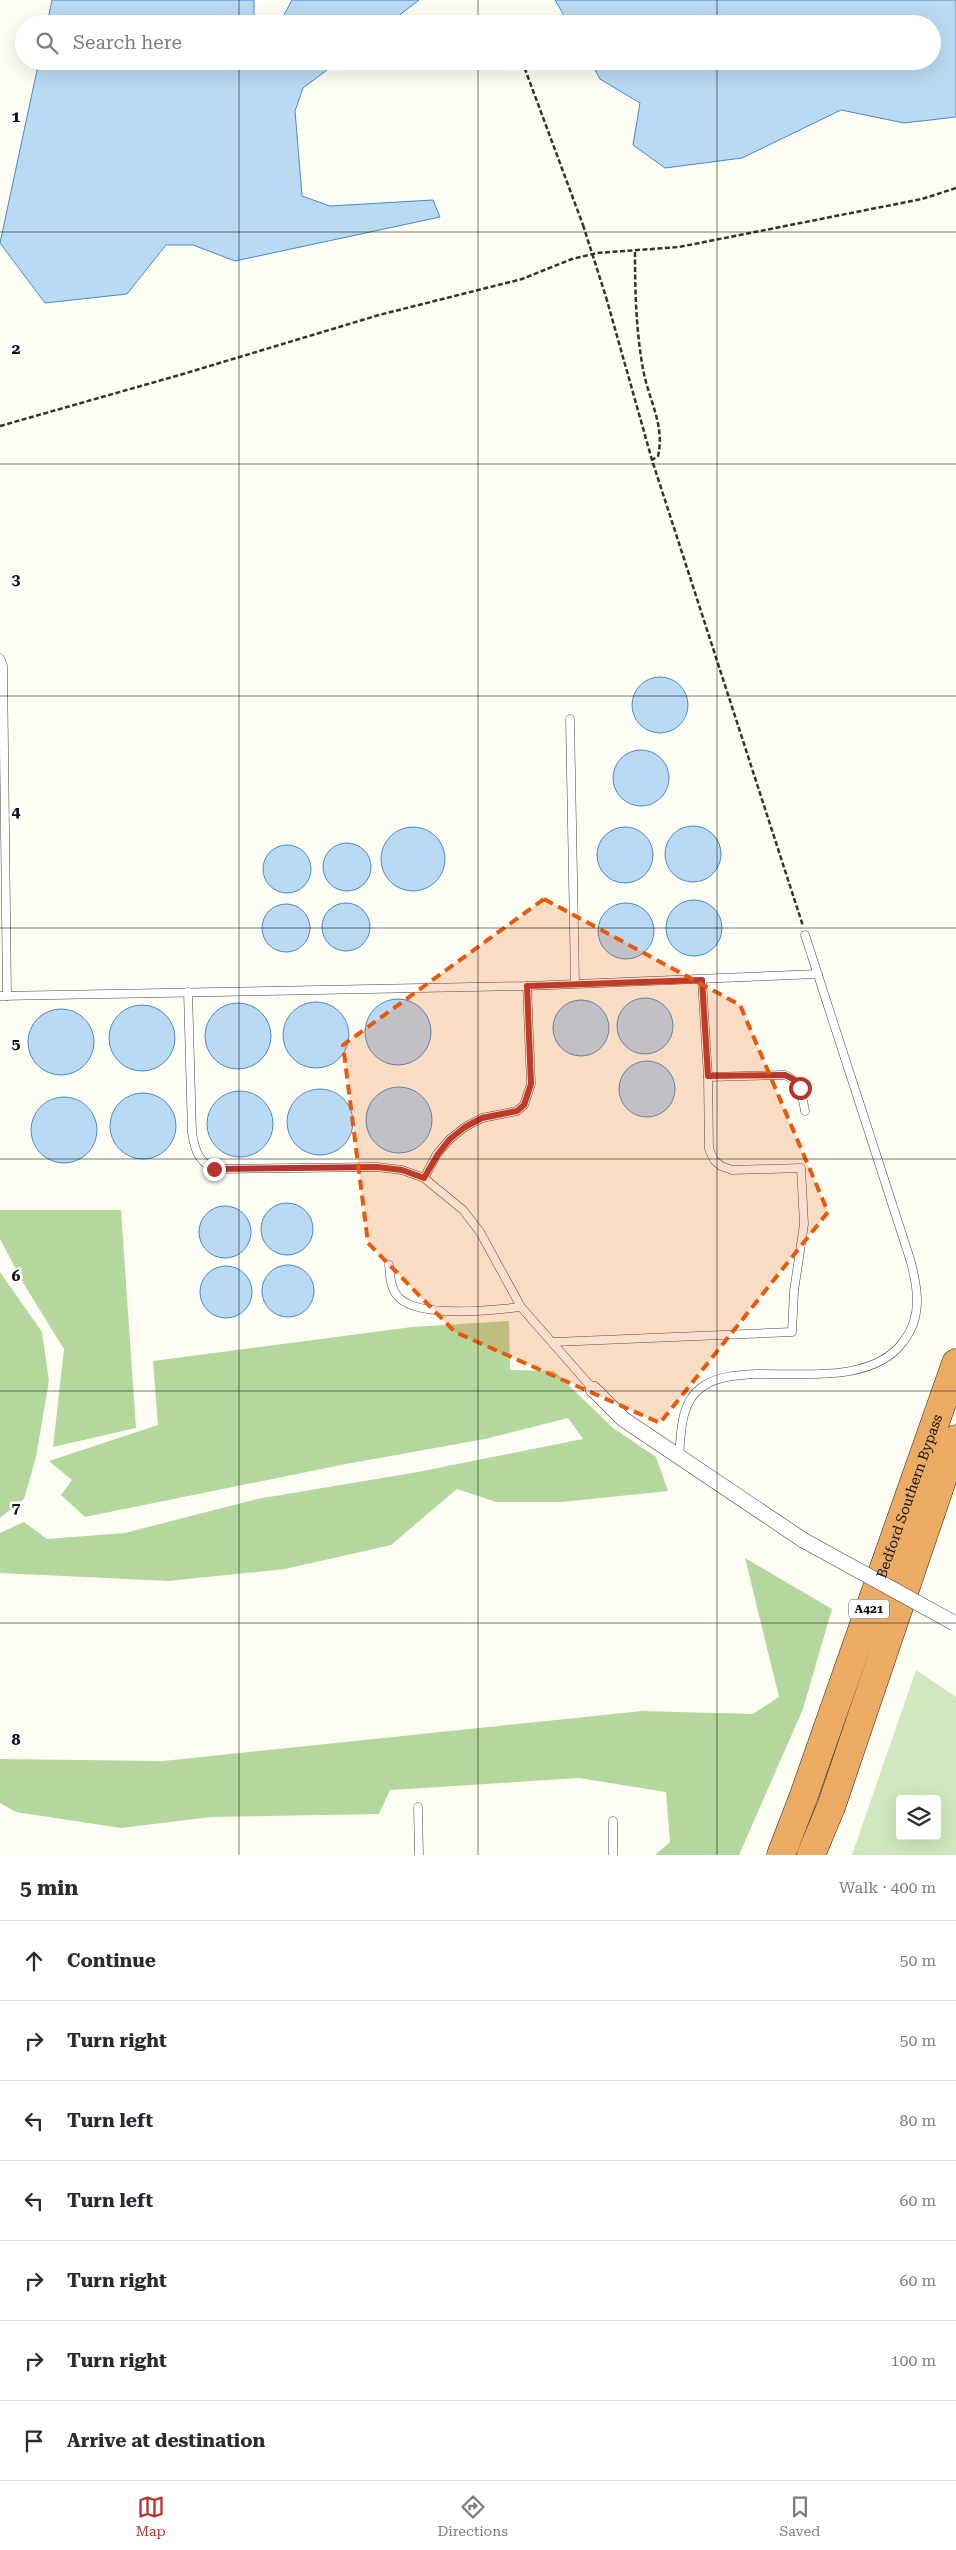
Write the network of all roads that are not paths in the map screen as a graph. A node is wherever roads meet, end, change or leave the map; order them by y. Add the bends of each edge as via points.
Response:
1 (0, 658) edge
2 (570, 719) dead end
3 (805, 935) road end
4 (818, 974) junction
5 (702, 980) junction
6 (575, 983) junction
7 (527, 986) junction
8 (188, 992) junction
9 (4, 996) edge
10 (708, 1076) junction
11 (805, 1111) dead end
12 (424, 1178) junction
13 (389, 1265) dead end
14 (521, 1307) junction
15 (554, 1342) junction
16 (956, 1363) edge
17 (593, 1389) joint
18 (956, 1439) edge
19 (679, 1459) junction
20 (955, 1624) edge
21 (418, 1807) dead end
22 (613, 1820) dead end
23 (419, 1855) edge
24 (613, 1855) edge
25 (781, 1855) edge
26 (811, 1855) edge

1 - 9 lane via 3,666
2 - 6 lane
3 - 4 lane
4 - 5 lane
4 - 19 lane via 910,1259 918,1289 916,1314 908,1335 895,1353 878,1364 851,1371 746,1375 718,1379 700,1388 687,1405 681,1424
5 - 6 lane
5 - 10 lane
6 - 7 lane
7 - 8 lane
7 - 12 lane via 531,1084 524,1105 517,1111 482,1118 465,1127 450,1139
8 - 9 lane
8 - 12 lane via 192,1133 196,1153 204,1164 214,1169 377,1167 402,1170
10 - 11 lane via 785,1075 800,1088
10 - 15 lane via 708,1149 714,1160 732,1170 801,1168 804,1224 792,1332
12 - 14 lane via 463,1210 480,1232
13 - 14 lane via 395,1294 416,1308 457,1311
14 - 15 lane
15 - 17 lane
16 - 25 highway, Bedford Southern Bypass / A421
17 - 19 street via 623,1419
18 - 26 highway, Bedford Southern Bypass / A421 via 831,1807
19 - 20 street, bridge via 804,1540
21 - 23 lane
22 - 24 lane

